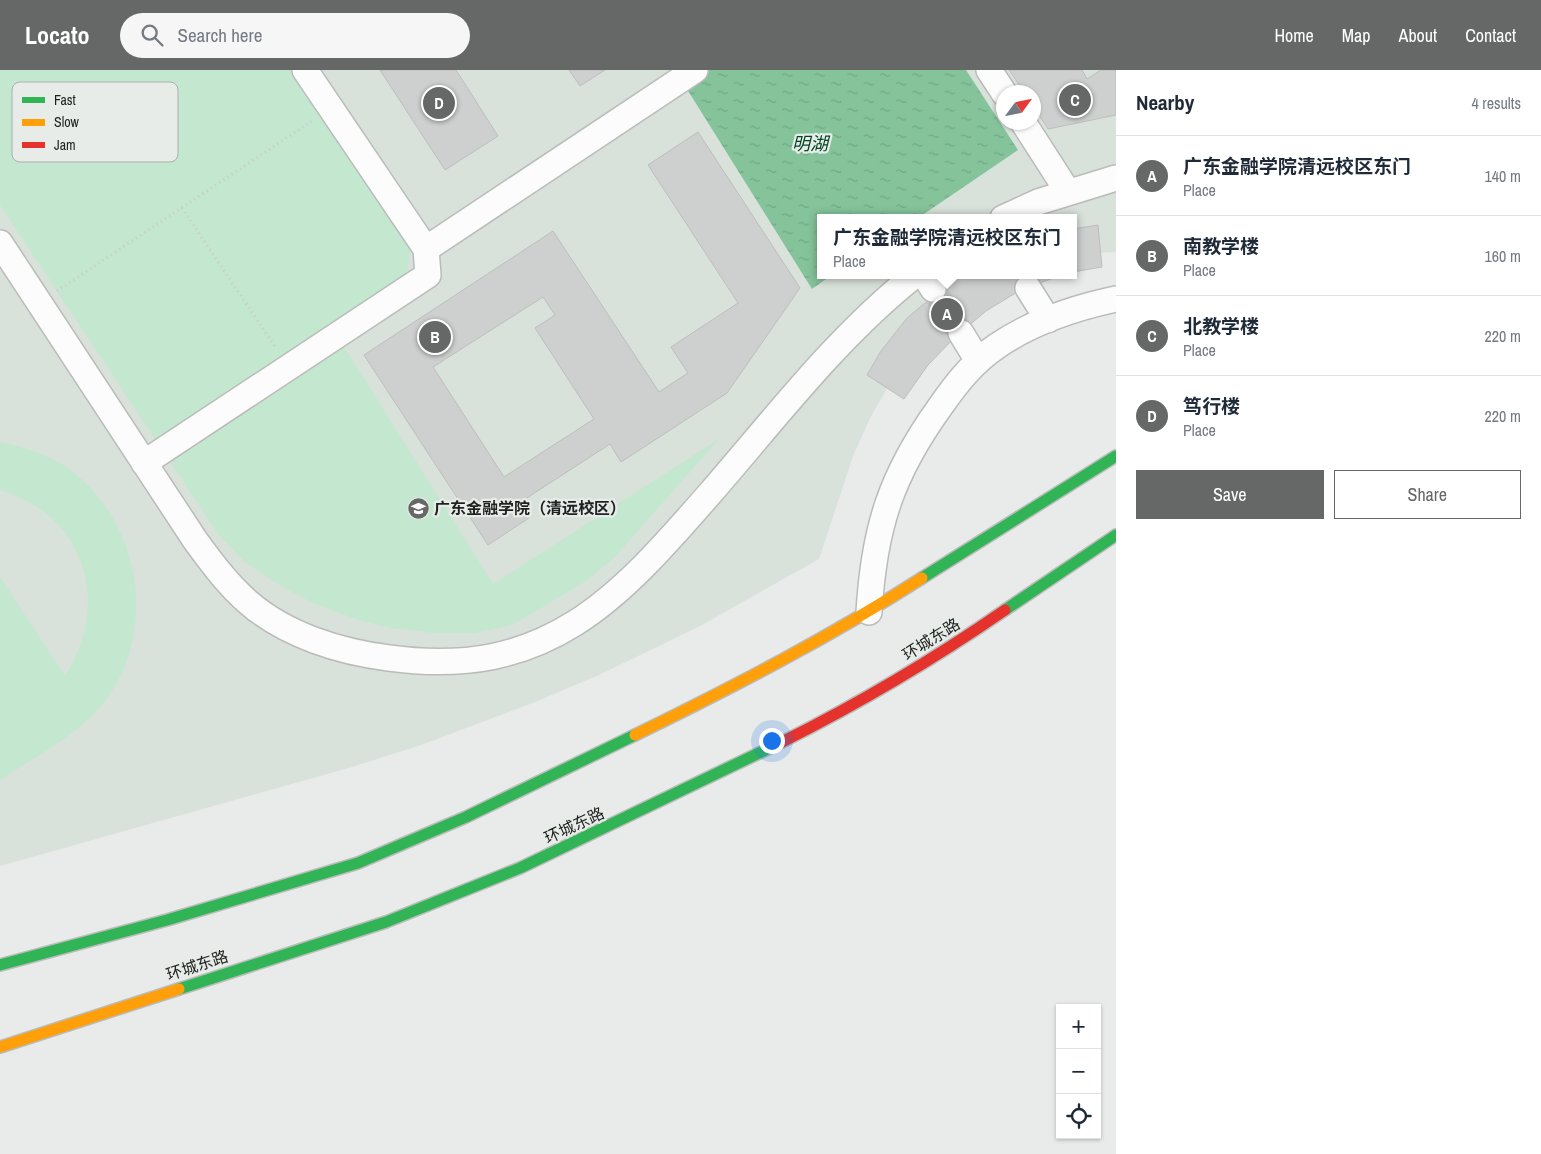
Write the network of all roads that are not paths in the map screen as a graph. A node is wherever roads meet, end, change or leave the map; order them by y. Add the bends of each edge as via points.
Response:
1 (305, 70) edge
2 (695, 70) edge
3 (989, 70) edge
4 (999, 85) edge
5 (1028, 130) edge
6 (1116, 178) edge
7 (1068, 192) junction
8 (1013, 214) edge
9 (0, 243) edge
10 (426, 249) junction
11 (924, 280) edge
12 (1028, 288) dead end
13 (1116, 299) edge
14 (1048, 320) junction
15 (961, 333) tunnel mouth
16 (978, 361) junction
17 (1116, 456) edge
18 (144, 463) junction
19 (1116, 535) edge
20 (869, 612) junction
21 (0, 965) edge
22 (0, 1047) edge

1 - 10 street
2 - 10 street
3 - 4 street
5 - 7 street
6 - 7 street
7 - 8 street
9 - 18 street
10 - 18 street via 428,275
11 - 18 street via 880,304 840,345 630,582 564,629 523,649 499,656 444,662 388,658 344,649 285,627 248,602 213,564
12 - 14 street
13 - 14 street
14 - 16 street via 1024,330
15 - 16 street
16 - 20 street via 934,414 908,454 894,485 876,540
17 - 20 main road
19 - 22 main road, 环城东路 via 942,653 818,724 529,864 386,922
20 - 21 main road via 726,690 466,817 358,863

